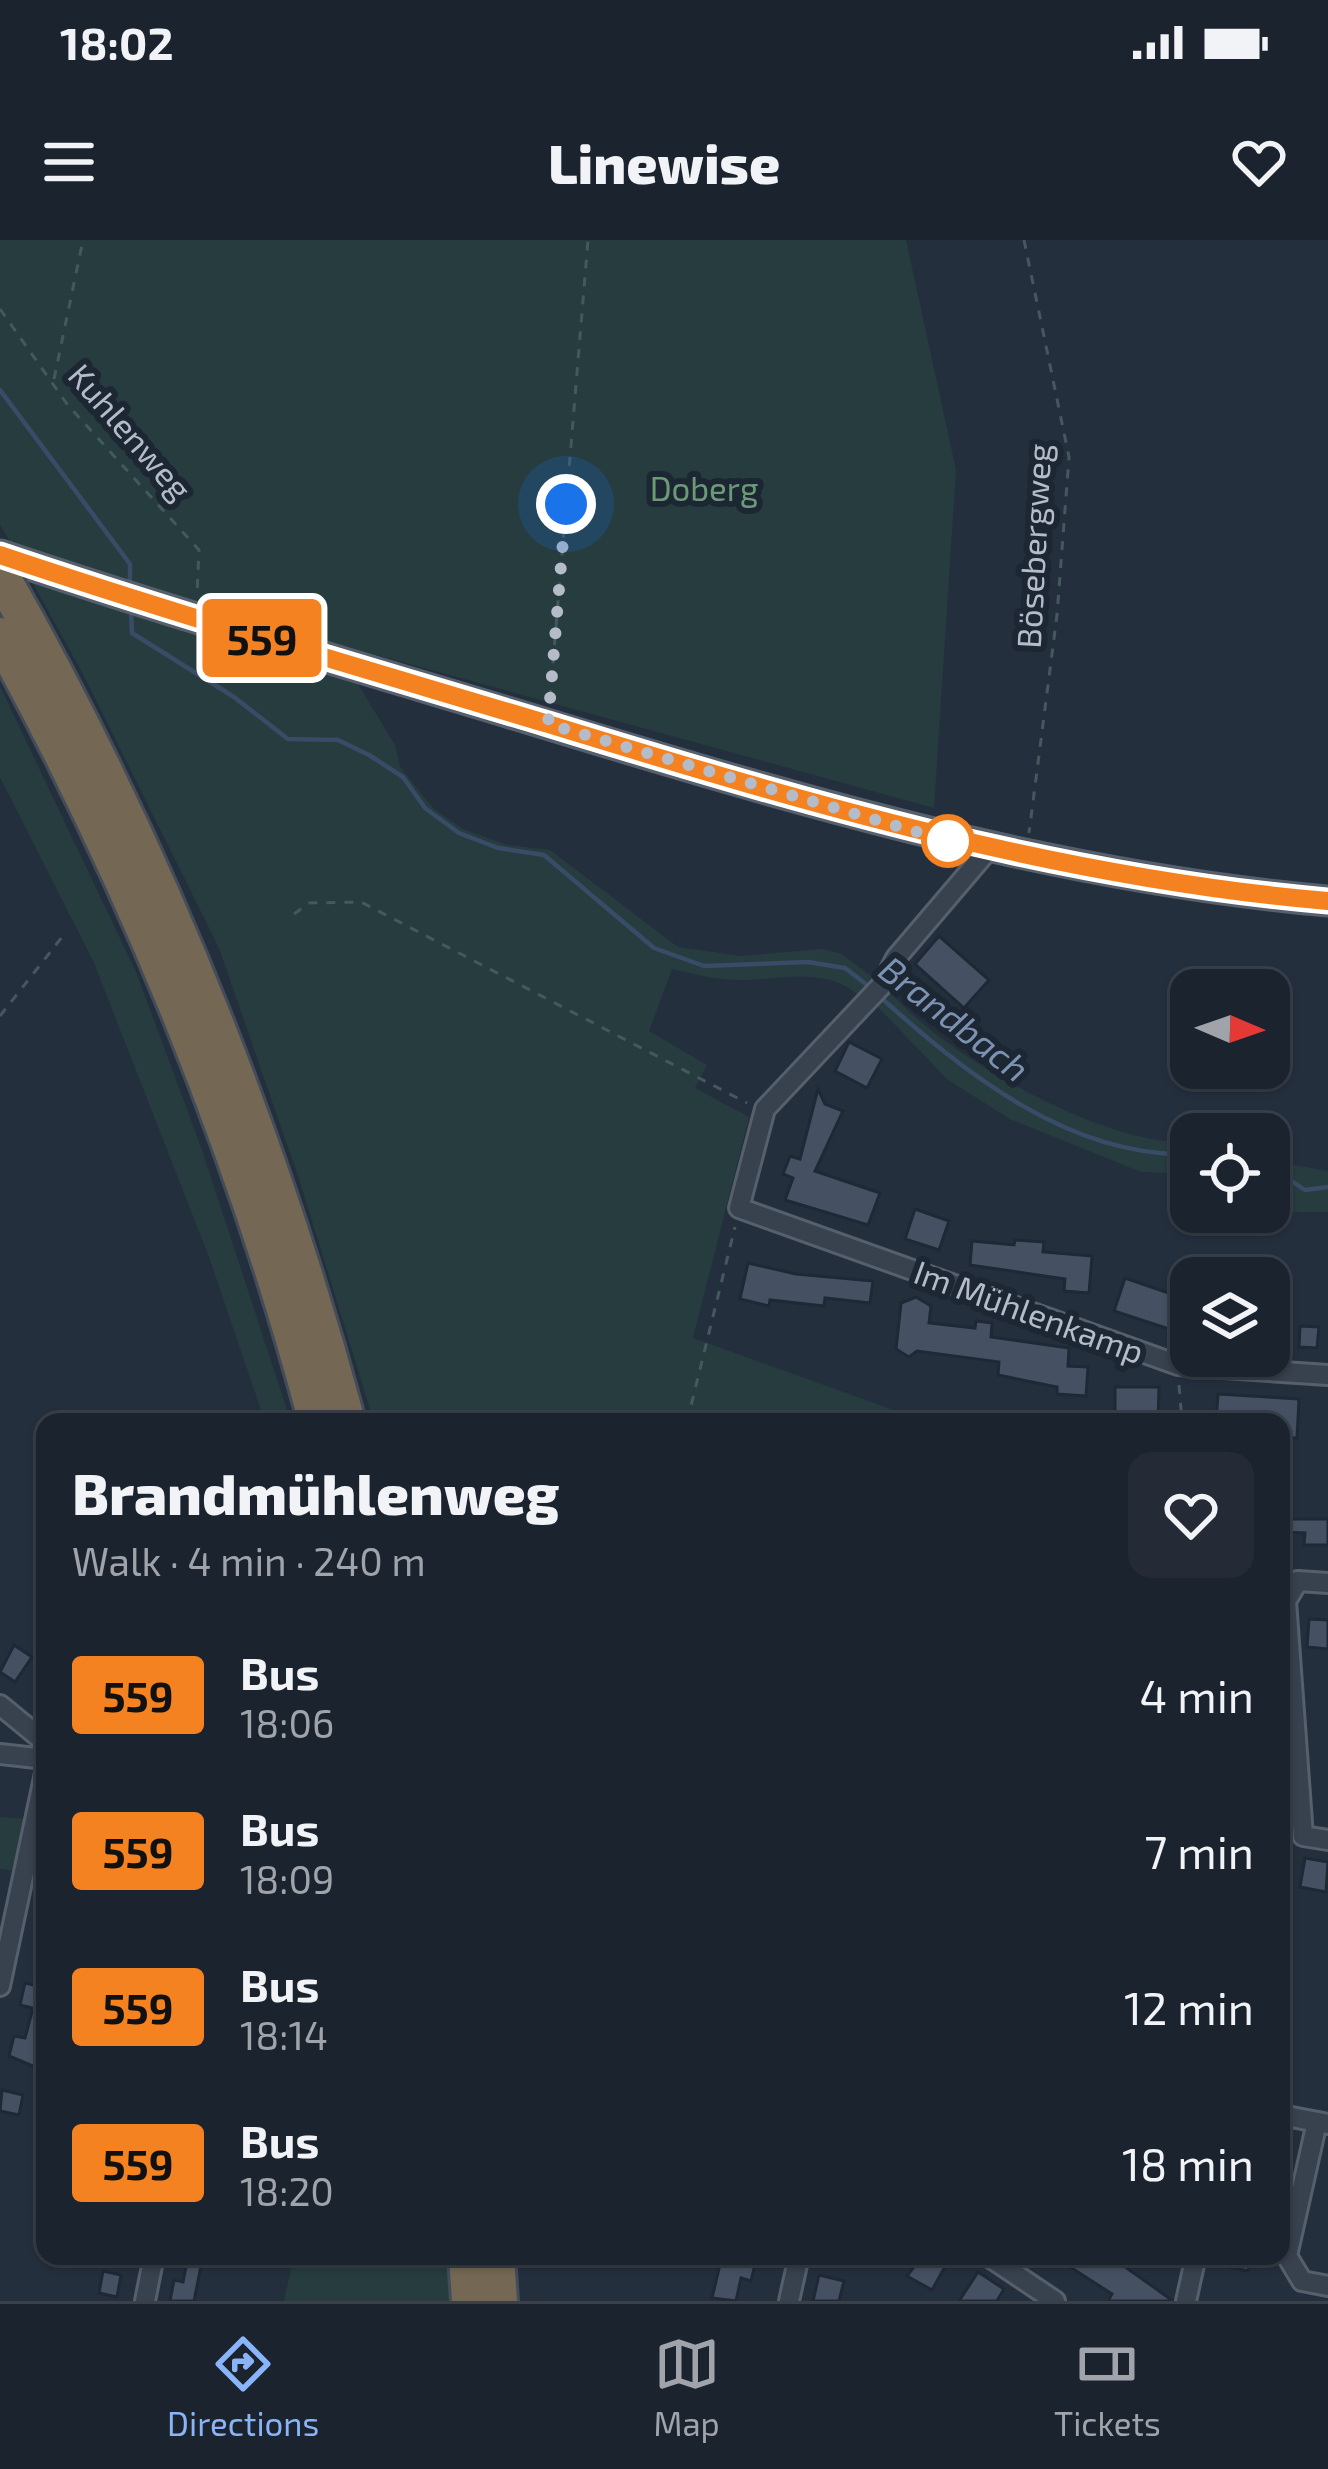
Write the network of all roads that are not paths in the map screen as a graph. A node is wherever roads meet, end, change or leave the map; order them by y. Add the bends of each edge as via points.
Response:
1 (0, 555) edge
2 (0, 574) edge
3 (14, 640) edge
4 (988, 850) junction
5 (1328, 901) edge
6 (1328, 1375) edge
7 (314, 1413) edge
8 (344, 1413) edge
9 (1328, 1582) edge
10 (1290, 1594) edge
11 (1290, 1656) edge
12 (0, 1705) edge
13 (36, 1735) edge
14 (0, 1754) edge
15 (36, 1759) edge
16 (36, 1816) edge
17 (1328, 1840) edge
18 (0, 1986) edge
19 (1290, 2117) edge
20 (1323, 2123) edge
21 (1290, 2245) edge
22 (1290, 2261) edge
23 (152, 2265) edge
24 (468, 2265) edge
25 (497, 2265) edge
26 (797, 2265) edge
27 (1000, 2265) edge
28 (1194, 2265) edge
29 (1328, 2285) edge
30 (1045, 2298) edge
31 (145, 2301) edge
32 (470, 2301) edge
33 (499, 2301) edge
34 (788, 2301) edge
35 (1186, 2301) edge

1 - 4 street via 768,792
2 - 3 highway
3 - 7 highway via 159,962 239,1173
3 - 8 highway via 118,798 185,949 262,1145
4 - 5 street via 1152,882
4 - 6 street, Im Mühlenkamp via 882,985 785,1082 764,1114 740,1208 1178,1365
9 - 10 street via 1298,1581
11 - 17 street via 1303,1836
12 - 13 street
14 - 15 street
16 - 18 street
19 - 20 street
20 - 21 street
22 - 29 street via 1302,2281
23 - 31 street
24 - 32 highway
25 - 33 highway
26 - 34 street
27 - 30 street
28 - 35 street

